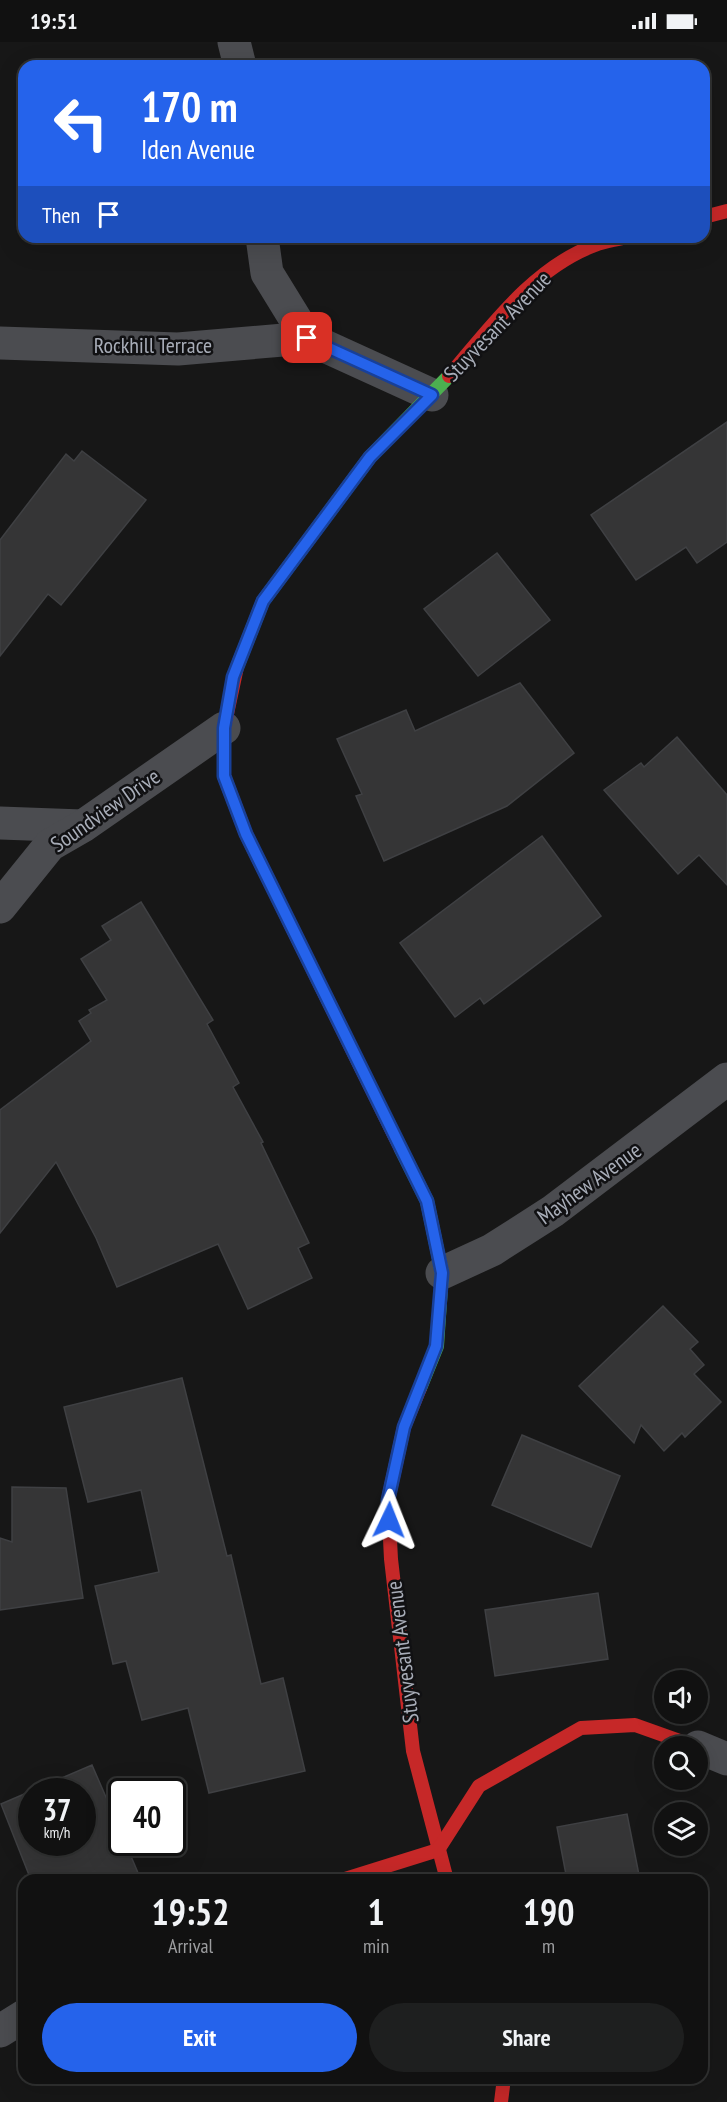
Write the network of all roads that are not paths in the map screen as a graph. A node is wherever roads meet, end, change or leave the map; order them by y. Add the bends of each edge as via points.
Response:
1 (234, 42) edge
2 (238, 60) edge
3 (727, 211) edge
4 (710, 215) edge
5 (263, 243) edge
6 (602, 243) edge
7 (307, 338) junction
8 (0, 343) edge
9 (432, 395) junction
10 (224, 728) junction
11 (0, 823) edge
12 (82, 826) junction
13 (0, 907) edge
14 (727, 1078) edge
15 (442, 1273) junction
16 (666, 1736) edge
17 (708, 1752) edge
18 (727, 1759) edge
19 (438, 1850) junction
20 (361, 1874) edge
21 (445, 1874) edge
22 (18, 2020) edge
23 (0, 2031) edge
24 (503, 2084) edge
25 (506, 2084) edge
26 (501, 2102) edge
27 (512, 2102) edge

1 - 2 street
3 - 4 street
5 - 7 street via 267,273
6 - 9 street, Stuyvesant Avenue via 556,265 516,299
7 - 8 street, Rockhill Terrace via 178,349
7 - 9 street
9 - 10 street, Stuyvesant Avenue via 370,457 263,601 233,677
10 - 12 street, Soundview Drive
10 - 15 street, Stuyvesant Avenue via 224,776 246,834 427,1201
11 - 12 street
12 - 13 street, Soundview Drive via 50,844
14 - 15 street, Mayhew Avenue via 553,1211 492,1250
15 - 19 street, Stuyvesant Avenue via 436,1346 404,1427 388,1500 413,1751
16 - 19 street via 635,1725 581,1728 479,1786
17 - 18 street
19 - 20 street
19 - 21 street, Stuyvesant Avenue
22 - 23 street
24 - 26 street
25 - 27 street

